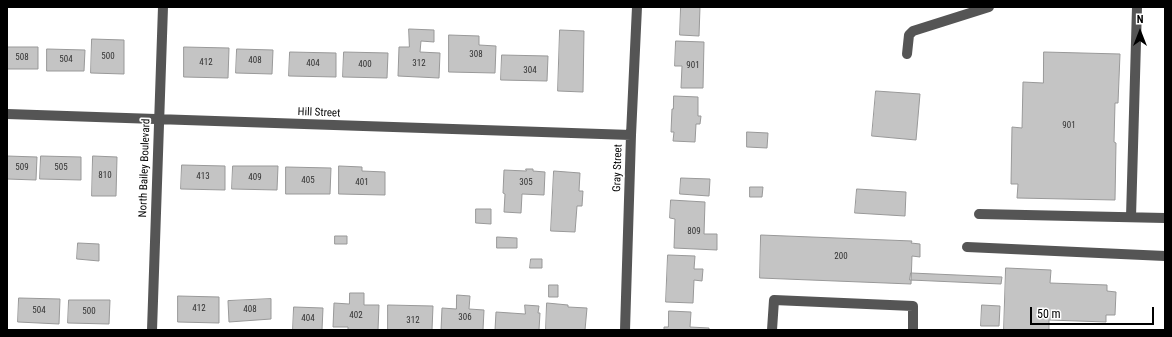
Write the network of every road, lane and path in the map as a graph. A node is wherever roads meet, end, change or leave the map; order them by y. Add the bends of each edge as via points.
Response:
1 (163, 7) edge
2 (637, 7) edge
3 (989, 7) edge
4 (1137, 7) edge
5 (908, 54) dead end
6 (7, 114) edge
7 (159, 119) junction
8 (631, 135) junction
9 (979, 214) dead end
10 (1131, 217) junction
11 (1165, 218) edge
12 (967, 246) dead end
13 (1165, 256) edge
14 (152, 330) edge
15 (625, 330) edge
16 (772, 330) edge
17 (913, 330) edge

1 - 7 street, North Bailey Boulevard
2 - 8 street, Gray Street
3 - 5 street via 913,31 909,35
4 - 10 street
6 - 7 street, Hill Street
7 - 8 street, Hill Street
7 - 14 street, North Bailey Boulevard
8 - 15 street, Gray Street
9 - 10 street
10 - 11 street
12 - 13 street
16 - 17 street via 774,300 913,306

